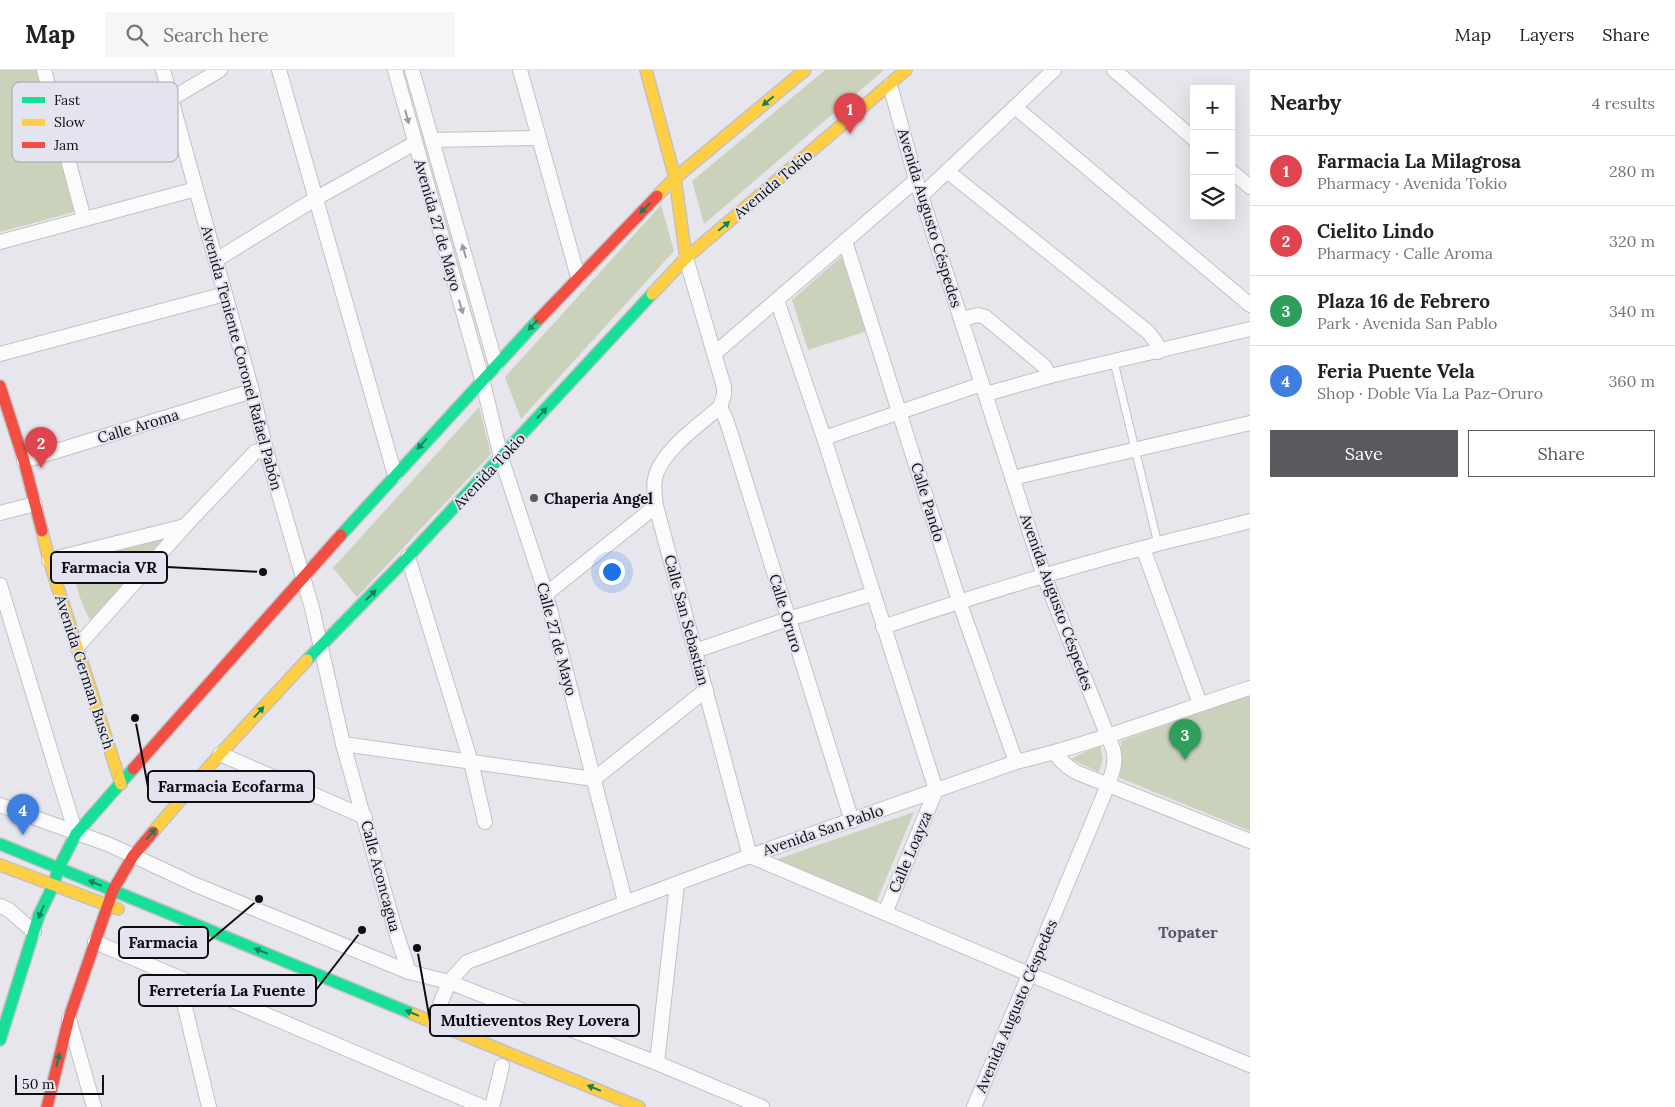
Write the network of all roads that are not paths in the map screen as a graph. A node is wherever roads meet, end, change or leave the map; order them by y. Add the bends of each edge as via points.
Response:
1 (220, 70) edge
2 (279, 70) edge
3 (394, 70) edge
4 (412, 70) edge
5 (520, 70) edge
6 (805, 70) edge
7 (906, 70) edge
8 (1054, 70) edge
9 (1114, 70) edge
10 (649, 72) edge
11 (890, 85) junction
12 (178, 94) edge
13 (1015, 107) junction
14 (178, 127) edge
15 (1190, 135) edge
16 (538, 138) junction
17 (432, 140) junction
18 (414, 143) junction
19 (69, 162) edge
20 (947, 171) junction
21 (1235, 174) edge
22 (675, 178) junction
23 (916, 180) junction
24 (1250, 187) edge
25 (196, 189) junction
26 (922, 195) junction
27 (315, 199) junction
28 (84, 219) junction
29 (845, 241) junction
30 (0, 242) edge
31 (686, 258) junction
32 (216, 260) junction
33 (578, 277) junction
34 (225, 294) junction
35 (776, 300) junction
36 (1250, 305) edge
37 (962, 319) junction
38 (1250, 329) edge
39 (1158, 352) junction
40 (0, 354) edge
41 (714, 354) junction
42 (1114, 362) junction
43 (496, 365) junction
44 (1050, 376) junction
45 (482, 379) junction
46 (0, 386) edge
47 (984, 389) junction
48 (252, 391) junction
49 (720, 406) junction
50 (900, 412) junction
51 (1250, 423) edge
52 (824, 438) junction
53 (266, 450) junction
54 (1135, 450) junction
55 (501, 457) junction
56 (24, 462) junction
57 (395, 475) junction
58 (1012, 478) junction
59 (35, 504) junction
60 (656, 506) junction
61 (0, 513) edge
62 (1249, 524) edge
63 (186, 526) junction
64 (1158, 544) junction
65 (1143, 548) junction
66 (408, 557) junction
67 (49, 560) junction
68 (303, 576) junction
69 (1044, 576) junction
70 (0, 585) edge
71 (546, 594) junction
72 (872, 594) junction
73 (959, 601) junction
74 (788, 619) junction
75 (883, 627) junction
76 (320, 646) junction
77 (77, 647) junction
78 (695, 651) junction
79 (1250, 688) edge
80 (706, 690) junction
81 (1200, 704) junction
82 (1108, 737) junction
83 (343, 744) junction
84 (1055, 752) junction
85 (220, 754) junction
86 (472, 762) junction
87 (1016, 762) junction
88 (594, 779) junction
89 (121, 784) junction
90 (1108, 785) junction
91 (936, 790) junction
92 (0, 805) edge
93 (365, 818) junction
94 (852, 821) junction
95 (485, 822) dead end
96 (76, 834) junction
97 (1250, 841) edge
98 (0, 844) edge
99 (133, 856) junction
100 (750, 856) junction
101 (0, 865) edge
102 (60, 867) junction
103 (677, 884) junction
104 (53, 886) junction
105 (113, 890) junction
106 (625, 902) junction
107 (109, 905) junction
108 (0, 906) edge
109 (127, 913) dead end
110 (885, 913) junction
111 (34, 932) junction
112 (95, 942) junction
113 (409, 972) junction
114 (1029, 974) junction
115 (178, 978) junction
116 (449, 982) junction
117 (68, 1018) junction
118 (432, 1022) junction
119 (0, 1040) edge
120 (657, 1063) junction
121 (1250, 1065) edge
122 (502, 1066) dead end
123 (47, 1107) edge
124 (94, 1107) edge
125 (209, 1107) edge
126 (483, 1107) edge
127 (492, 1107) edge
128 (639, 1107) edge
129 (762, 1107) edge
130 (974, 1107) edge

1 - 12 street
2 - 27 street
3 -> 18 street, Avenida 27 de Mayo
4 - 17 street, Avenida 27 de Mayo
5 - 16 street
6 -> 22 main road
7 - 11 main road, Avenida Tokio
8 - 13 street
9 - 15 street
10 - 22 main road
11 - 23 street, Avenida Augusto Céspedes
31 -> 11 main road, Avenida Tokio
13 - 20 street
13 - 36 street
14 - 25 street, Avenida Teniente Coronel Rafael Pabón
16 - 17 street
16 - 33 street
43 -> 17 street, Avenida 27 de Mayo
18 - 27 street
18 -> 45 street, Avenida 27 de Mayo
19 - 28 street
20 - 26 street
20 - 39 street via 1148,332 1156,342
21 - 24 street
22 - 31 main road
22 -> 33 main road
23 - 26 street, Avenida Augusto Céspedes
23 - 29 street
25 - 28 street
25 - 32 street, Avenida Teniente Coronel Rafael Pabón
26 - 37 street, Avenida Augusto Céspedes
27 - 32 street
27 - 57 street
28 - 30 street
29 - 35 street
29 - 50 street, Calle Pando
31 - 41 street
55 -> 31 main road, Avenida Tokio
32 - 34 street, Avenida Teniente Coronel Rafael Pabón
33 -> 43 main road
34 - 40 street
34 - 48 street, Avenida Teniente Coronel Rafael Pabón
35 - 41 street
35 - 52 street
37 - 44 street via 978,315 985,318 1044,366
37 - 47 street, Avenida Augusto Céspedes
38 - 39 street
39 - 42 street
41 - 49 street via 724,386
42 - 44 street
42 - 54 lane
43 - 45 main road
44 - 47 street
45 - 55 street, Calle 27 de Mayo
45 -> 57 main road
46 - 56 main road, Avenida German Busch
47 - 50 street
47 - 58 street, Avenida Augusto Céspedes
48 - 53 street, Avenida Teniente Coronel Rafael Pabón
48 - 56 street, Calle Aroma
49 - 60 street, Calle San Sebastian via 662,460 654,480
49 - 74 street, Calle Oruro
50 - 52 street
50 - 73 street, Calle Pando
51 - 54 street
52 - 72 street
53 - 63 street via 255,452
53 - 68 street, Avenida Teniente Coronel Rafael Pabón
54 - 58 street
54 - 64 lane
55 - 66 main road, Avenida Tokio
55 - 71 street, Calle 27 de Mayo
56 - 59 main road, Avenida German Busch
57 - 68 main road
58 - 69 street, Avenida Augusto Céspedes
59 - 61 street
59 - 67 main road, Avenida German Busch
60 - 71 street
60 - 78 street, Calle San Sebastian
62 - 64 street
63 - 67 street
63 - 77 street
64 - 65 street
65 - 69 street
65 - 81 street
76 -> 66 main road, Avenida Tokio
66 - 86 street
67 - 77 main road, Avenida German Busch
68 - 76 street, Avenida Teniente Coronel Rafael Pabón
68 - 89 main road
69 - 73 street
69 - 82 street, Avenida Augusto Céspedes
70 - 96 street
71 - 88 street, Calle 27 de Mayo
72 - 74 street
72 - 75 street
73 - 75 street
73 - 87 street, Calle Pando
74 - 78 street
74 - 94 street, Calle Oruro
75 - 91 street
76 - 83 street, Calle Aconcagua
85 -> 76 main road, Avenida Tokio
77 - 89 main road, Avenida German Busch
78 - 80 street, Calle San Sebastian
79 - 81 street, Avenida San Pablo
80 - 88 street
80 - 100 street, Calle San Sebastian
81 - 82 street, Avenida San Pablo
82 - 84 street, Avenida San Pablo
82 - 90 street, Avenida Augusto Céspedes via 1115,750 1115,761
83 - 86 street
83 - 93 street, Calle Aconcagua
84 - 87 street, Avenida San Pablo
84 - 90 street via 1068,768
85 - 93 street
99 -> 85 main road, Avenida Tokio
86 - 88 street
86 - 95 street
87 - 91 street, Avenida San Pablo
88 - 106 street, Calle 27 de Mayo
89 - 96 main road
90 - 97 street
90 - 114 street, Avenida Augusto Céspedes
91 - 94 street, Avenida San Pablo
91 - 110 street, Calle Loayza
92 - 96 street
93 - 113 street, Calle Aconcagua
94 - 100 street, Avenida San Pablo
96 - 99 street
96 - 102 main road
98 - 102 main road
99 - 105 main road, Avenida Tokio
99 - 113 street
100 - 103 street, Avenida San Pablo
100 - 110 street
101 - 104 main road
102 - 104 main road
105 -> 102 main road
103 - 106 street, Avenida San Pablo
103 - 120 street
104 - 107 main road
104 -> 111 main road
105 - 107 main road, Avenida Tokio
118 -> 105 main road
106 - 116 street, Avenida San Pablo via 467,962
107 - 109 main road
107 - 112 main road, Avenida Tokio
108 - 111 street
110 - 114 street
111 - 119 main road
112 - 115 street
112 - 117 main road, Avenida Tokio
113 - 116 street
114 - 121 street
114 - 130 street, Avenida Augusto Céspedes
115 - 125 street
115 - 126 street
116 - 118 street, Avenida San Pablo
116 - 120 street
123 -> 117 main road, Avenida Tokio
117 - 124 street
128 -> 118 main road
120 - 129 street
122 - 127 street

